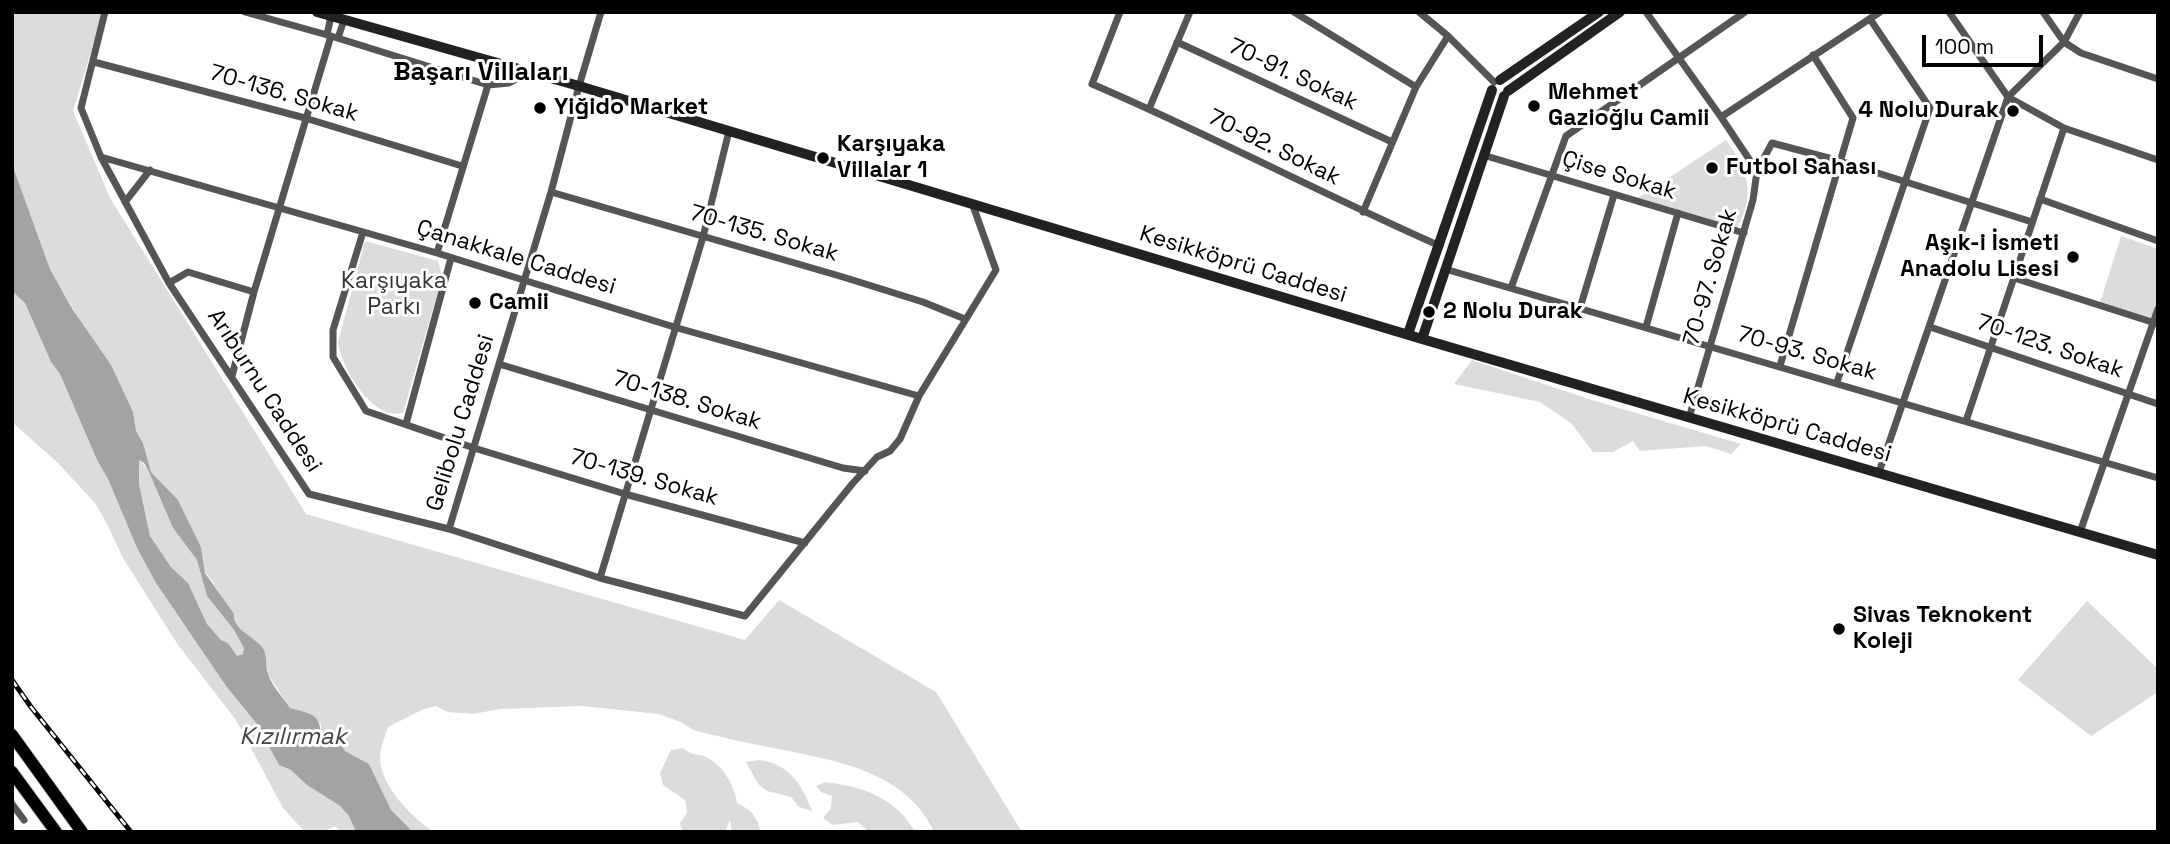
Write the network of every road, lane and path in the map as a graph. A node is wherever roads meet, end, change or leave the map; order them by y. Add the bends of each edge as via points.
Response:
1 (105, 12) edge
2 (245, 12) edge
3 (317, 12) edge
4 (601, 12) edge
5 (1120, 12) edge
6 (1190, 12) edge
7 (1294, 12) edge
8 (1419, 12) edge
9 (1599, 12) edge
10 (1620, 12) edge
11 (1646, 12) edge
12 (1745, 12) edge
13 (1880, 12) edge
14 (1949, 12) edge
15 (2043, 12) edge
16 (2080, 12) edge
17 (331, 16) junction
18 (1870, 19) junction
19 (344, 20) junction
20 (332, 36) junction
21 (1448, 36) junction
22 (1177, 42) junction
23 (2064, 42) junction
24 (1813, 55) junction
25 (1677, 57) junction
26 (94, 62) junction
27 (530, 72) junction
28 (2158, 79) edge
29 (1495, 84) junction
30 (488, 85) junction
31 (579, 86) junction
32 (1416, 87) junction
33 (1506, 94) junction
34 (2008, 97) junction
35 (1149, 109) junction
36 (1721, 117) junction
37 (305, 118) junction
38 (2064, 128) junction
39 (729, 131) junction
40 (1392, 142) junction
41 (1483, 155) junction
42 (101, 157) junction
43 (2158, 160) edge
44 (1840, 161) junction
45 (462, 166) junction
46 (150, 170) junction
47 (1757, 172) junction
48 (1551, 175) junction
49 (1904, 181) junction
50 (551, 192) junction
51 (1614, 194) junction
52 (2040, 199) junction
53 (125, 202) junction
54 (1972, 202) junction
55 (972, 203) junction
56 (281, 208) junction
57 (1363, 212) junction
58 (1678, 214) junction
59 (2032, 222) junction
60 (363, 232) junction
61 (1744, 233) junction
62 (703, 237) junction
63 (2158, 241) edge
64 (1440, 246) junction
65 (437, 253) junction
66 (451, 258) junction
67 (1445, 269) junction
68 (2014, 278) junction
69 (524, 281) junction
70 (169, 283) junction
71 (1511, 288) junction
72 (254, 292) junction
73 (1580, 308) junction
74 (2158, 309) edge
75 (965, 318) junction
76 (2155, 323) edge
77 (674, 327) junction
78 (1646, 327) junction
79 (1930, 327) junction
80 (1408, 334) junction
81 (1422, 339) junction
82 (1711, 346) junction
83 (1990, 347) junction
84 (499, 364) junction
85 (1780, 366) junction
86 (232, 376) junction
87 (1837, 382) junction
88 (2127, 394) junction
89 (919, 396) junction
90 (1904, 402) junction
91 (2158, 404) edge
92 (650, 410) junction
93 (1689, 418) junction
94 (1966, 421) junction
95 (406, 424) junction
96 (474, 448) junction
97 (2103, 462) junction
98 (865, 471) junction
99 (1879, 472) junction
100 (2158, 478) edge
101 (625, 494) junction
102 (449, 529) junction
103 (2080, 531) junction
104 (805, 543) junction
105 (2158, 555) edge
106 (600, 578) junction
107 (12, 735) edge
108 (12, 772) edge
109 (12, 804) edge
110 (24, 820) dead end
111 (57, 832) edge
112 (82, 832) edge

1 - 26 street, Arıburnu Caddesi
2 - 20 street
3 - 17 street, Kesikköprü Caddesi
4 - 31 street, Gelibolu Caddesi
5 - 35 street, 70-92. Sokak via 1092,84
6 - 22 street
7 - 32 street
8 - 21 street
9 - 29 street
10 - 33 street
11 - 25 street
12 - 25 street
13 - 18 street
14 - 34 street
15 - 23 street
16 - 23 street
17 - 19 street, Kesikköprü Caddesi
17 - 20 street
18 - 24 street
18 - 49 street via 1930,108
19 - 20 street
19 - 27 street, Kesikköprü Caddesi
20 - 30 street
20 - 37 street
21 - 29 street
21 - 32 street
22 - 35 street
22 - 40 street, 70-91. Sokak
23 - 28 street via 2081,54
23 - 34 street
24 - 36 street
24 - 44 street via 1853,118
25 - 36 street
25 - 48 street via 1566,136
26 - 37 street, 70-136. Sokak
26 - 42 street, Arıburnu Caddesi via 81,108
27 - 30 street via 509,83
27 - 31 street, Kesikköprü Caddesi
29 - 33 street via 1497,97
29 - 64 street
30 - 45 street
31 - 39 street, Kesikköprü Caddesi
31 - 50 street, Gelibolu Caddesi
32 - 40 street
33 - 41 street
34 - 38 street
34 - 54 street
35 - 57 street, 70-92. Sokak
36 - 47 street
37 - 45 street, 70-136. Sokak
37 - 56 street
38 - 43 street
38 - 52 street
39 - 55 street, Kesikköprü Caddesi
39 - 62 street
40 - 57 street
41 - 48 street, Çise Sokak
41 - 67 street
42 - 46 street, Çanakkale Caddesi
42 - 53 street, Arıburnu Caddesi
44 - 47 street via 1772,143
44 - 49 street
44 - 85 street
45 - 65 street
46 - 53 street
46 - 56 street, Çanakkale Caddesi
47 - 61 street, 70-97. Sokak
48 - 51 street, Çise Sokak
48 - 71 street
49 - 54 street
49 - 87 street
50 - 62 street, 70-135. Sokak
50 - 69 street, Gelibolu Caddesi
51 - 58 street, Çise Sokak
51 - 73 street
52 - 59 street
52 - 63 street
53 - 70 street, Arıburnu Caddesi
54 - 59 street
54 - 79 street
55 - 75 street via 996,270
55 - 80 street, Kesikköprü Caddesi
56 - 60 street, Çanakkale Caddesi
56 - 72 street
57 - 64 street, 70-92. Sokak
58 - 61 street, Çise Sokak
58 - 78 street
59 - 68 street
60 - 65 street, Çanakkale Caddesi
60 - 95 street, 70-139. Sokak via 333,330 333,357 366,411
61 - 82 street, 70-97. Sokak
62 - 75 street, 70-135. Sokak
62 - 77 street
64 - 80 street
65 - 66 street, Çanakkale Caddesi
66 - 69 street, Çanakkale Caddesi
66 - 95 street
67 - 71 street, 70-93. Sokak
67 - 81 street
68 - 76 street
68 - 83 street
69 - 77 street, Çanakkale Caddesi
69 - 84 street, Gelibolu Caddesi
70 - 72 street via 188,272
70 - 86 street, Arıburnu Caddesi
71 - 73 street, 70-93. Sokak
72 - 86 street
73 - 78 street, 70-93. Sokak
74 - 76 street
75 - 89 street
76 - 88 street
77 - 89 street, Çanakkale Caddesi
77 - 92 street
78 - 82 street, 70-93. Sokak
79 - 83 street, 70-123. Sokak
79 - 90 street
80 - 81 street, Kesikköprü Caddesi
81 - 93 street, Kesikköprü Caddesi
82 - 85 street, 70-93. Sokak
82 - 93 street, 70-97. Sokak
83 - 88 street, 70-123. Sokak
83 - 94 street
84 - 92 street, 70-138. Sokak
84 - 96 street, Gelibolu Caddesi
85 - 87 street, 70-93. Sokak
86 - 102 street, Arıburnu Caddesi via 309,494
87 - 90 street, 70-93. Sokak
88 - 91 street, 70-123. Sokak
88 - 97 street
89 - 98 street via 900,439
90 - 94 street, 70-93. Sokak
90 - 99 street
92 - 98 street, 70-138. Sokak
92 - 101 street
93 - 99 street, Kesikköprü Caddesi
94 - 97 street, 70-93. Sokak
95 - 96 street, 70-139. Sokak
96 - 101 street, 70-139. Sokak
96 - 102 street, Gelibolu Caddesi
97 - 100 street, 70-93. Sokak
97 - 103 street
98 - 104 street
99 - 103 street, Kesikköprü Caddesi
101 - 104 street, 70-139. Sokak
101 - 106 street
102 - 106 street, Arıburnu Caddesi
103 - 105 street, Kesikköprü Caddesi
104 - 106 street, Arıburnu Caddesi via 745,616
107 - 112 highway
108 - 111 highway
109 - 110 street

